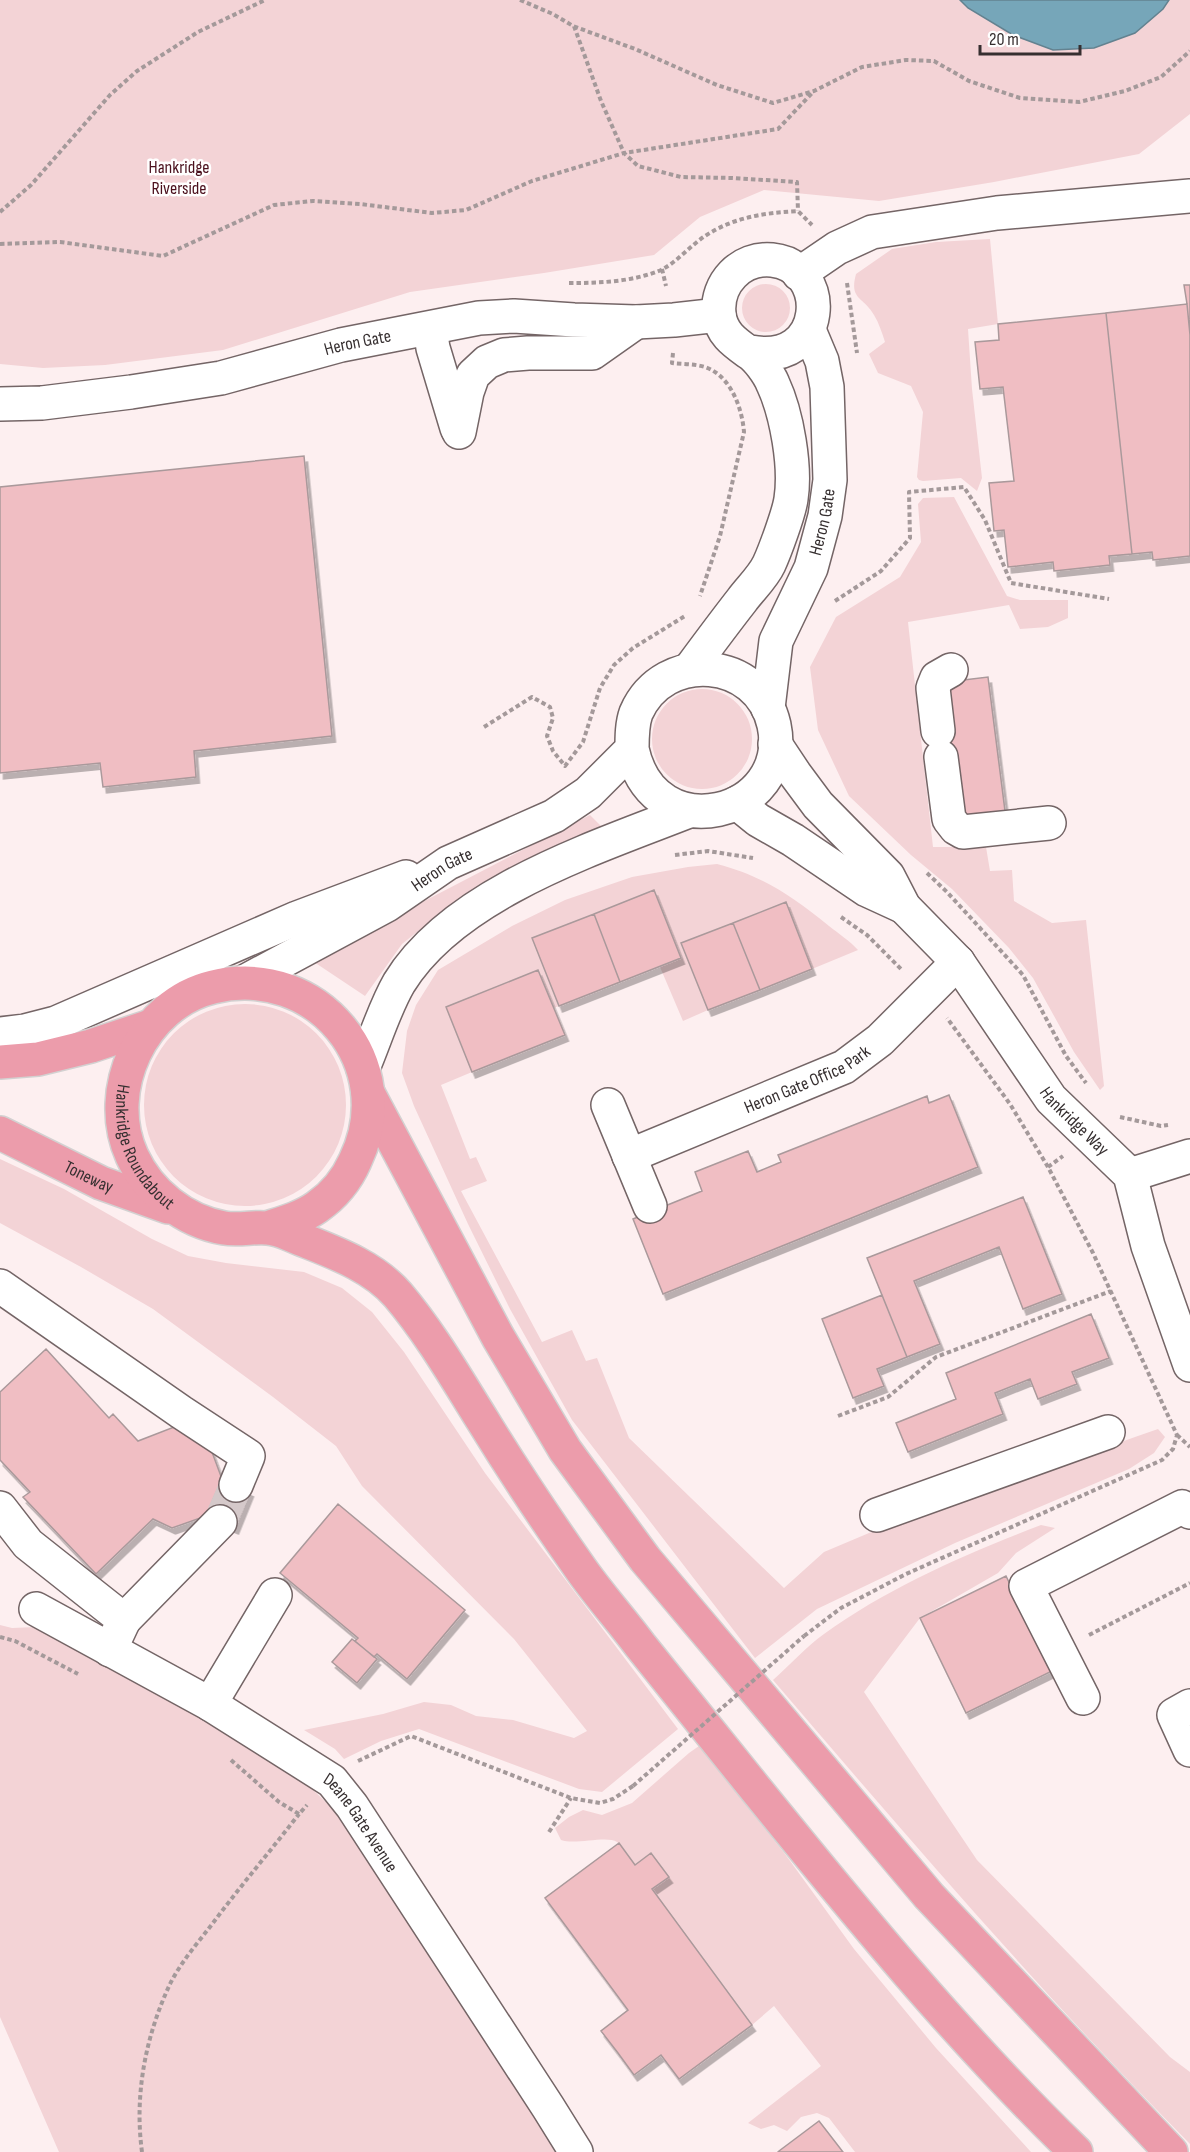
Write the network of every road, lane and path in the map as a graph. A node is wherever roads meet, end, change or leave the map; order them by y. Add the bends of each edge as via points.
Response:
1 (265, 0) edge
2 (520, 0) edge
3 (573, 26) junction
4 (1190, 51) edge
5 (814, 91) junction
6 (624, 153) junction
7 (1190, 196) edge
8 (0, 212) edge
9 (0, 244) edge
10 (799, 274) junction
11 (719, 315) junction
12 (674, 320) junction
13 (636, 322) junction
14 (430, 329) junction
15 (808, 330) junction
16 (750, 352) junction
17 (0, 404) edge
18 (909, 492) dead end
19 (1109, 599) dead end
20 (699, 600) dead end
21 (687, 615) dead end
22 (690, 669) junction
23 (951, 670) dead end
24 (768, 708) junction
25 (484, 727) dead end
26 (775, 744) junction
27 (632, 749) junction
28 (737, 803) junction
29 (689, 811) junction
30 (1049, 823) dead end
31 (674, 855) dead end
32 (761, 860) dead end
33 (448, 863) junction
34 (904, 907) junction
35 (838, 914) dead end
36 (958, 962) junction
37 (244, 982) junction
38 (926, 995) junction
39 (151, 1026) junction
40 (0, 1034) edge
41 (0, 1062) edge
42 (366, 1080) junction
43 (608, 1105) dead end
44 (0, 1133) edge
45 (629, 1156) junction
46 (1190, 1156) edge
47 (1130, 1175) junction
48 (650, 1206) dead end
49 (181, 1212) junction
50 (270, 1227) junction
51 (0, 1286) edge
52 (1111, 1291) junction
53 (1190, 1365) edge
54 (838, 1416) dead end
55 (1108, 1432) dead end
56 (1177, 1435) junction
57 (1190, 1447) edge
58 (236, 1485) tunnel mouth
59 (0, 1508) edge
60 (1190, 1512) edge
61 (878, 1515) dead end
62 (220, 1522) tunnel mouth
63 (1190, 1583) edge
64 (275, 1595) dead end
65 (36, 1609) dead end
66 (124, 1620) junction
67 (110, 1650) junction
68 (1059, 1650) junction
69 (1083, 1698) dead end
70 (210, 1704) junction
71 (1190, 1707) edge
72 (1190, 1750) edge
73 (633, 1786) dead end
74 (571, 1798) dead end
75 (299, 1814) dead end
76 (549, 1832) dead end
77 (141, 2152) edge
78 (576, 2152) edge
79 (1076, 2152) edge
80 (1171, 2152) edge

1 - 8 path via 198,32 137,71 110,95 31,185
2 - 3 path
3 - 5 path via 717,85 773,103
3 - 6 path
4 - 5 path via 1161,77 1125,92 1079,102 1020,98 969,81 934,60 862,67
5 - 6 path via 778,129
6 - 9 path via 532,181 466,210 432,213 313,201 274,205 164,256 60,242
6 - 12 path via 638,166 681,177 797,182 798,212 763,213 728,223 662,269
7 - 10 street via 998,213 872,232 837,248
10 - 11 street via 773,260 745,265 724,286
10 - 15 street via 809,286 813,300
11 - 12 street, Heron Gate
11 - 16 street, Heron Gate via 726,334
12 - 13 street, Heron Gate
12 - 20 path via 672,363 706,367 727,382 743,417 744,432 720,536
13 - 14 street, Heron Gate via 514,316 479,318
13 - 14 street via 591,353 504,355 487,362 473,375 459,432
14 - 17 street, Heron Gate via 341,345 221,378 75,399
15 - 16 street via 801,340 783,351 764,355
15 - 24 street, Heron Gate via 822,361 827,387 830,480 811,568 776,640
16 - 22 street, Heron Gate via 773,383 792,445 791,500 769,565
18 - 19 path via 964,487 985,520 1011,583
21 - 25 path via 633,648 614,665 600,688 583,742 565,766 553,752 547,736 554,718 550,707 532,697
22 - 24 street, Heron Gate via 713,669 735,675 754,689
22 - 27 street, Heron Gate via 672,675 645,698 636,713
23 - 30 street via 937,678 933,688 949,819 963,832
24 - 26 street, Heron Gate
26 - 28 street, Heron Gate via 764,778 753,793
26 - 34 street, Hankridge Way via 818,805 888,876
27 - 29 street, Heron Gate via 635,764 650,789 675,807
27 - 33 street, Heron Gate via 588,793 554,816
28 - 29 street, Heron Gate via 722,810
28 - 34 street, Hankridge Way via 867,890
29 - 42 street, Heron Gate via 561,863 501,892 456,922 421,954 399,984
31 - 32 path via 708,851
33 - 37 street, Heron Gate via 387,905
33 - 40 street via 297,918 56,1023
34 - 36 street, Hankridge Way
35 - 38 path via 867,935
36 - 38 street, Heron Gate Office Park
36 - 47 street, Hankridge Way via 1051,1099
37 - 39 main road, Hankridge Roundabout via 209,987 177,1003
37 - 42 main road, Hankridge Roundabout via 295,992 318,1006 347,1037
38 - 45 street, Heron Gate Office Park via 880,1040 844,1067
38 - 52 path via 1010,1104 1048,1167
39 - 41 main road via 38,1059
39 - 49 main road, Hankridge Roundabout via 135,1049 126,1073 123,1126 142,1176
42 - 50 main road, Hankridge Roundabout via 368,1119 363,1145 352,1168 318,1207
42 - 80 main road via 498,1337 566,1450 645,1559 929,1896
43 - 45 street
44 - 49 main road, Toneway via 101,1183
45 - 48 street
46 - 47 street
47 - 53 street via 1148,1246
49 - 50 main road, Hankridge Roundabout via 224,1228
50 - 79 main road via 348,1258 393,1289 426,1329 588,1578 873,1934
51 - 58 street via 248,1456
52 - 54 path via 936,1357 888,1397
52 - 56 path
55 - 61 street
56 - 57 path
56 - 73 path, bridge via 1173,1449 1162,1460 906,1574 841,1608
59 - 66 street via 28,1544
60 - 68 street via 1182,1507 1026,1586
62 - 66 street
63 - 68 path
64 - 70 street
65 - 67 street, Deane Gate Avenue
66 - 67 street
67 - 70 street, Deane Gate Avenue
68 - 69 street
70 - 78 street, Deane Gate Avenue via 332,1782 352,1806
71 - 72 street via 1174,1714
74 - 76 path
75 - 77 path via 189,1953 172,1981 156,2016 146,2055 140,2096

